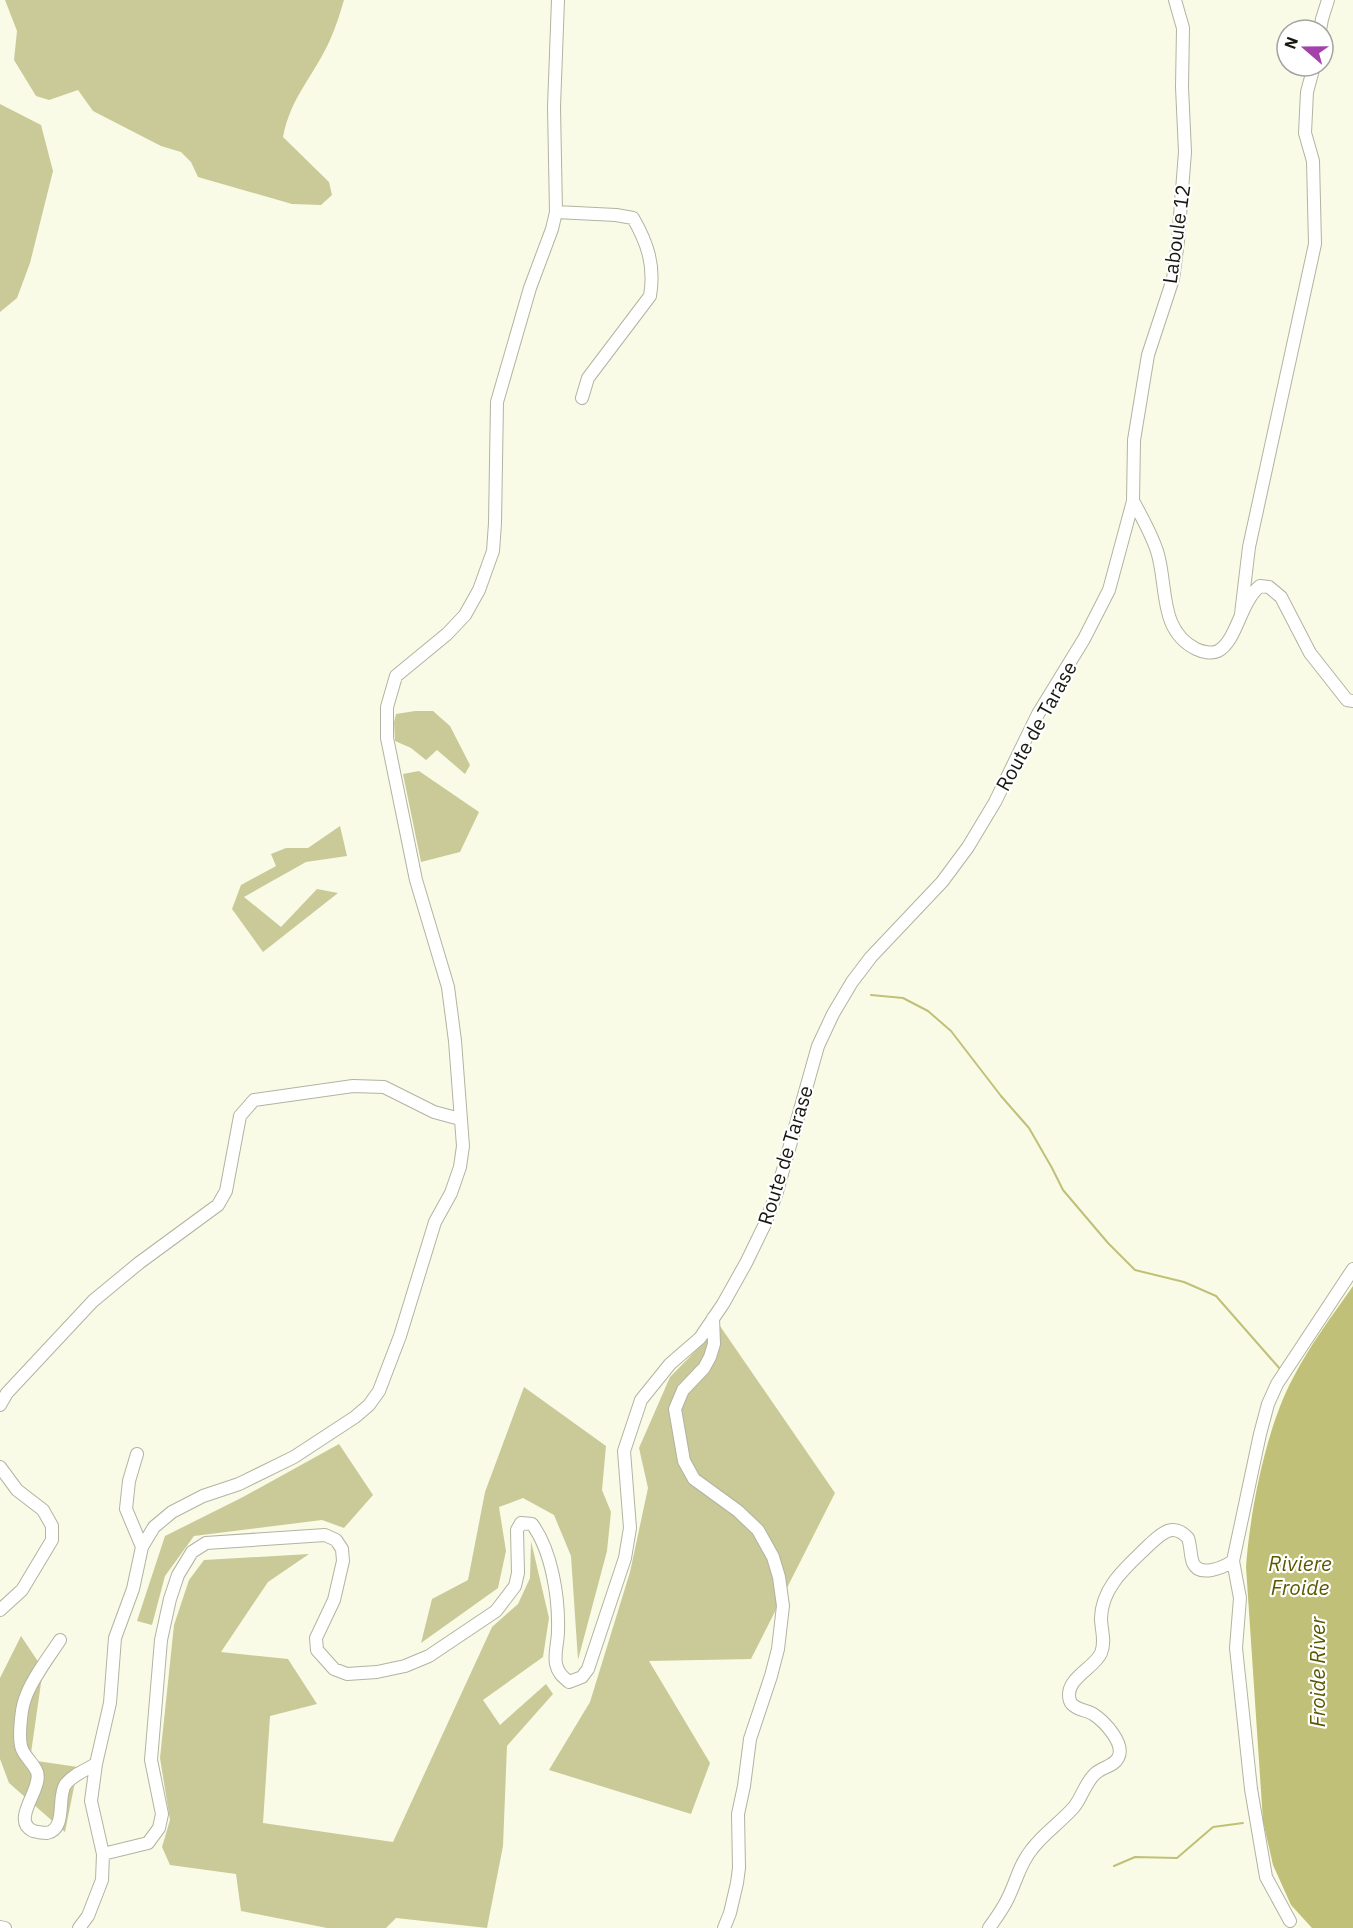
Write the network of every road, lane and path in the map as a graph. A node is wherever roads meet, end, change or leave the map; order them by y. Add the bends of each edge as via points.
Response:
1 (558, 0) edge
2 (1175, 0) edge
3 (1328, 0) edge
4 (1322, 18) edge
5 (1311, 78) edge
6 (556, 212) junction
7 (582, 398) dead end
8 (1133, 501) junction
9 (1241, 614) junction
10 (1353, 701) edge
11 (460, 1119) junction
12 (1353, 1269) edge
13 (713, 1318) junction
14 (0, 1405) edge
15 (137, 1454) dead end
16 (0, 1467) edge
17 (142, 1547) junction
18 (1233, 1561) junction
19 (0, 1610) edge
20 (60, 1640) dead end
21 (96, 1764) junction
22 (103, 1854) junction
23 (1290, 1921) dead end
24 (0, 1927) edge
25 (5, 1928) edge
26 (79, 1928) edge
27 (724, 1928) edge
28 (988, 1928) edge

1 - 6 street
2 - 8 street, Laboule 12 via 1183,28 1182,201 1173,279 1148,355 1138,404
3 - 4 street
5 - 9 street via 1305,133 1313,161 1316,244 1269,445 1249,547
6 - 7 street via 633,218 651,256 650,296 588,378
6 - 11 street via 497,402 493,550 465,615 396,676 387,706 387,738 416,880 448,987
8 - 9 street via 1158,553 1168,615 1186,643 1199,651 1220,650 1229,641
8 - 13 street, Route de Tarase via 1109,590 1038,714 995,802 942,882 871,957 833,1014 818,1046 764,1226
9 - 10 street via 1254,591 1260,586 1269,587 1281,597 1310,653 1347,700
11 - 14 street via 434,1112 384,1087 353,1086 254,1100 240,1116 226,1191 218,1205 93,1301
11 - 17 street via 460,1167 435,1222 379,1391 369,1405 294,1457 172,1512 154,1527
12 - 18 street via 1272,1394
13 - 22 street, Route de Tarase via 700,1338 670,1364 648,1391 633,1420 624,1451 630,1528 588,1670 582,1677 569,1682 559,1673 555,1661 558,1609 550,1564 541,1536 532,1524 521,1523 517,1530 515,1586 496,1611 429,1656 405,1666 347,1674 334,1669 317,1650 316,1638 334,1600 343,1561 336,1540 325,1535 206,1543 192,1552 178,1575 161,1640 152,1760 162,1814 159,1828 148,1843
13 - 27 street via 714,1344 710,1356 683,1390 675,1409 684,1461 694,1479 758,1530 773,1557 783,1606 778,1649 750,1739 738,1814 737,1883
15 - 17 street via 126,1509
16 - 19 street via 17,1490 43,1510 52,1526 52,1540 22,1590
17 - 21 street via 133,1590 115,1638 110,1702
18 - 23 street via 1240,1598 1236,1648 1251,1789 1266,1877
18 - 28 street via 1221,1569 1202,1570 1196,1567 1188,1538 1169,1531 1160,1534 1113,1583 1102,1607 1104,1645 1100,1656 1078,1676 1070,1700 1094,1714 1114,1734 1120,1745 1118,1758 1095,1773 1074,1806 1030,1850 1008,1898
20 - 21 street via 28,1692 22,1710 20,1743 37,1772 36,1788 26,1809 28,1827 40,1833 53,1830 60,1816 65,1785
21 - 22 street via 91,1801
22 - 26 street via 102,1880
24 - 25 street

